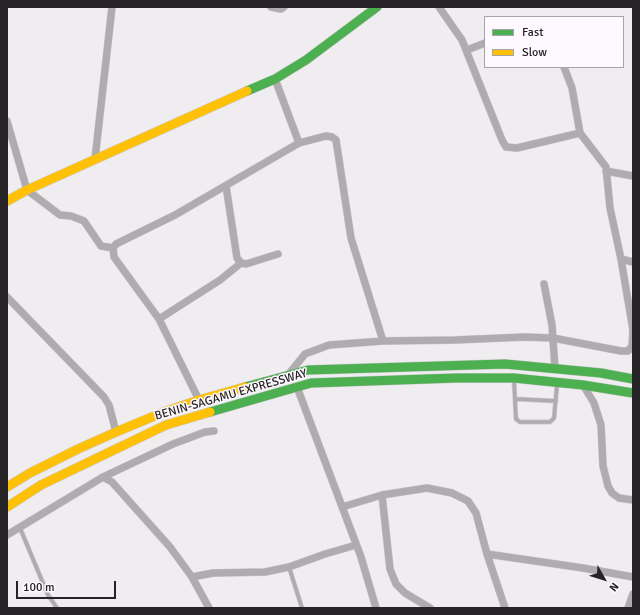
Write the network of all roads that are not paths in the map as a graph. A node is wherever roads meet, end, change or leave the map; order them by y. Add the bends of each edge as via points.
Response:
1 (271, 7) edge
2 (284, 7) edge
3 (377, 7) edge
4 (438, 7) edge
5 (112, 8) edge
6 (484, 43) edge
7 (467, 50) junction
8 (564, 68) edge
9 (275, 79) junction
10 (7, 121) edge
11 (580, 134) junction
12 (299, 143) junction
13 (95, 159) junction
14 (606, 171) junction
15 (633, 176) edge
16 (226, 186) junction
17 (27, 190) junction
18 (7, 201) edge
19 (113, 248) junction
20 (278, 254) dead end
21 (621, 259) junction
22 (633, 262) edge
23 (241, 263) junction
24 (544, 284) dead end
25 (7, 297) edge
26 (159, 319) junction
27 (633, 330) edge
28 (553, 338) junction
29 (383, 341) junction
30 (555, 368) junction
31 (288, 375) junction
32 (514, 378) junction
33 (633, 379) edge
34 (558, 382) junction
35 (583, 385) junction
36 (297, 387) junction
37 (633, 393) edge
38 (516, 399) junction
39 (199, 400) junction
40 (556, 402) junction
41 (214, 431) dead end
42 (116, 432) junction
43 (103, 477) junction
44 (7, 487) edge
45 (382, 494) junction
46 (633, 500) edge
47 (342, 506) junction
48 (7, 507) edge
49 (19, 527) junction
50 (7, 535) edge
51 (356, 544) junction
52 (487, 554) junction
53 (289, 567) junction
54 (633, 576) edge
55 (192, 577) junction
56 (633, 594) edge
57 (57, 608) edge
58 (209, 608) edge
59 (302, 608) edge
60 (376, 608) edge
61 (430, 608) edge
62 (505, 608) edge
63 (628, 608) edge

1 - 2 street
3 - 9 main road via 306,60
4 - 7 street
5 - 13 street
6 - 7 street
7 - 11 street via 506,147 517,148
8 - 11 street via 572,88
9 - 12 street
9 - 13 main road
10 - 17 street
11 - 14 street via 606,167
12 - 16 street
12 - 29 street via 326,136 336,140 351,238
13 - 17 main road
14 - 15 street
14 - 21 street via 610,208
16 - 19 street via 116,244
16 - 23 street via 237,258
17 - 18 main road
17 - 19 street via 60,215 84,221 101,246
19 - 26 street via 114,257
20 - 23 street via 246,264
21 - 22 street
21 - 27 street
23 - 26 street via 220,280
24 - 28 street
25 - 42 street via 104,397 109,404
26 - 39 street
27 - 28 street via 632,346 628,351
28 - 29 street
28 - 30 street
29 - 31 street via 323,347 305,354
30 - 31 main road, BENIN-SAGAMU EXPRESSWAY via 505,364 454,365 308,370
30 - 33 main road, BENIN-SAGAMU EXPRESSWAY
31 - 39 main road, BENIN-SAGAMU EXPRESSWAY
32 - 34 main road, BENIN-SAGAMU EXPRESSWAY
32 - 36 main road, BENIN-SAGAMU EXPRESSWAY via 311,383
32 - 38 lane
34 - 35 main road, BENIN-SAGAMU EXPRESSWAY
34 - 40 lane
35 - 37 main road, BENIN-SAGAMU EXPRESSWAY
35 - 46 street via 594,403 601,425 603,466 608,486 619,498
36 - 47 street
36 - 48 main road, BENIN-SAGAMU EXPRESSWAY via 166,425 42,485
38 - 40 lane
38 - 40 lane via 516,419 520,422 550,422 554,418
39 - 42 main road, BENIN-SAGAMU EXPRESSWAY
41 - 43 street via 173,444
42 - 44 main road, BENIN-SAGAMU EXPRESSWAY
43 - 49 street
43 - 55 street via 112,482 170,547
45 - 47 street
45 - 52 street via 427,488 452,493 468,501 476,513
45 - 61 street via 390,569 396,584 405,593
47 - 51 street
49 - 50 street
49 - 57 lane via 48,595
51 - 53 street
51 - 60 street
52 - 54 street
52 - 62 street
53 - 55 street via 265,572 213,573
53 - 59 lane
55 - 58 street
56 - 63 street

